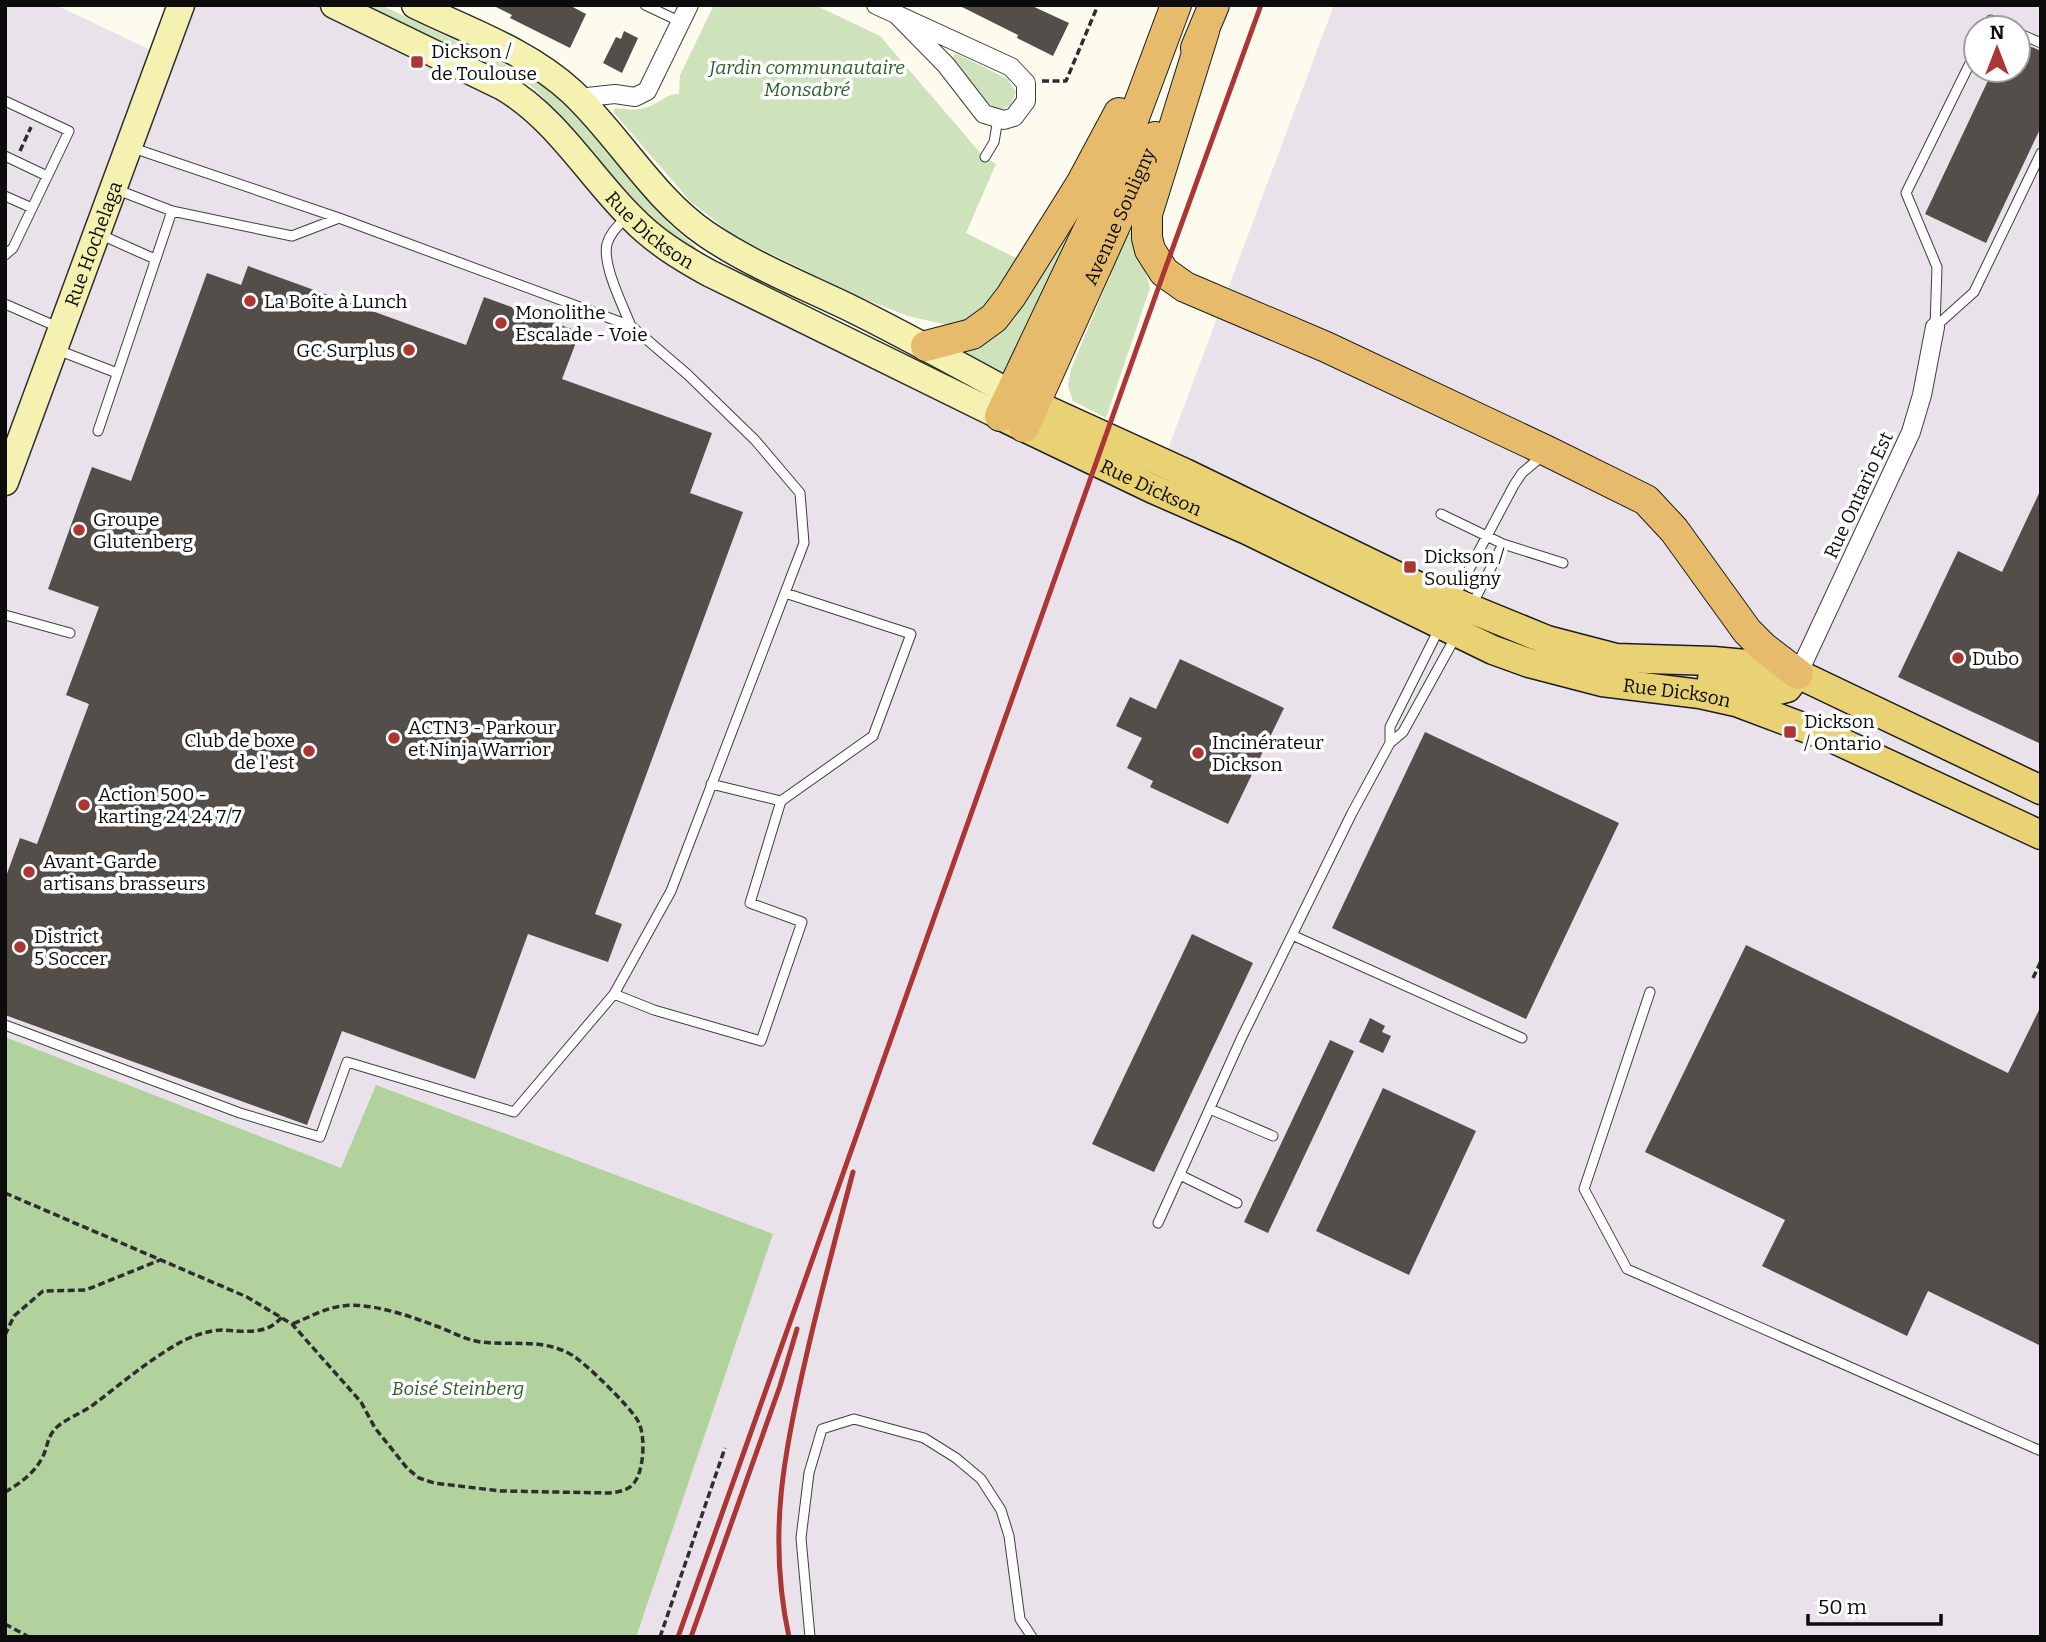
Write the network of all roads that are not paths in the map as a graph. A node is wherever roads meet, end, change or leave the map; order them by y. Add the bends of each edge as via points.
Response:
1 (181, 5) edge
2 (334, 5) edge
3 (415, 5) edge
4 (645, 5) edge
5 (689, 5) edge
6 (876, 5) edge
7 (1175, 8) edge
8 (897, 15) junction
9 (1209, 18) edge
10 (681, 22) junction
11 (1962, 79) edge
12 (578, 98) junction
13 (5, 100) edge
14 (998, 119) junction
15 (129, 146) junction
16 (2041, 153) edge
17 (5, 156) edge
18 (985, 157) dead end
19 (47, 176) junction
20 (113, 188) junction
21 (5, 196) edge
22 (32, 208) junction
23 (172, 211) junction
24 (629, 216) junction
25 (339, 218) junction
26 (97, 233) junction
27 (6, 253) edge
28 (155, 259) junction
29 (5, 304) edge
30 (631, 326) junction
31 (1935, 327) junction
32 (58, 339) junction
33 (926, 346) junction
34 (117, 373) junction
35 (1018, 410) junction
36 (98, 431) dead end
37 (1549, 452) junction
38 (5, 482) edge
39 (1441, 514) dead end
40 (1486, 537) junction
41 (1503, 544) junction
42 (1563, 564) dead end
43 (785, 593) junction
44 (5, 615) edge
45 (1455, 616) junction
46 (70, 633) dead end
47 (1798, 674) junction
48 (1576, 675) junction
49 (1390, 743) junction
50 (711, 784) junction
51 (2041, 790) edge
52 (781, 801) junction
53 (2041, 835) edge
54 (1292, 935) junction
55 (1650, 992) dead end
56 (614, 994) junction
57 (5, 1025) edge
58 (1522, 1038) dead end
59 (1210, 1108) junction
60 (1273, 1136) dead end
61 (1180, 1175) junction
62 (1237, 1203) dead end
63 (1158, 1223) dead end
64 (2041, 1451) edge
65 (810, 1637) edge
66 (1032, 1637) edge

1 - 15 main road, Rue Hochelaga
2 - 24 main road, Rue Dickson via 525,100
3 - 12 main road, Rue Dickson via 527,60
4 - 10 lane
5 - 10 street
6 - 8 street
7 - 33 highway via 1081,184 1011,296 979,331
7 - 35 highway, Avenue Souligny
8 - 14 street via 962,83 977,108
8 - 14 street via 1011,66 1026,83 1026,101 1014,117
9 - 35 highway, Avenue Souligny
9 - 37 highway via 1147,214 1146,238 1164,272 1185,287 1304,337
10 - 12 street via 641,96
11 - 31 lane via 1906,193 1937,267
12 - 33 main road, Rue Dickson via 673,206 706,234
13 - 19 lane via 69,131
14 - 18 lane via 994,142
15 - 20 main road, Rue Hochelaga
15 - 25 lane
16 - 31 lane via 1974,292
17 - 19 lane
19 - 22 lane
20 - 23 lane
20 - 26 main road, Rue Hochelaga
21 - 22 lane
22 - 27 lane
23 - 25 lane via 292,236
23 - 28 lane
24 - 30 lane via 607,243 606,258
24 - 35 main road, Rue Dickson via 661,245 709,273
25 - 30 lane
26 - 28 lane
26 - 32 main road, Rue Hochelaga
28 - 34 lane
29 - 32 lane
30 - 43 lane via 755,440 800,493 804,543
31 - 47 street, Rue Ontario Est via 1911,432
32 - 34 lane
32 - 38 main road, Rue Hochelaga
33 - 35 main road, Rue Dickson
34 - 36 lane
35 - 45 main road, Rue Dickson via 1153,489
37 - 40 lane via 1522,473
37 - 47 highway via 1646,500 1674,530 1747,631
39 - 40 lane
40 - 41 lane
40 - 45 lane
41 - 42 lane
41 - 45 lane
43 - 50 lane
43 - 52 lane via 911,634 873,736
44 - 46 lane
45 - 47 main road, Rue Dickson via 1595,654 1746,664
45 - 48 main road, Rue Dickson via 1493,650
45 - 49 lane via 1402,732
45 - 49 lane via 1390,727
47 - 48 main road via 1779,691 1711,679
47 - 51 main road, Rue Dickson
48 - 53 main road, Rue Dickson via 1700,694 1778,716
49 - 54 lane
50 - 52 lane
50 - 56 lane via 671,891
52 - 56 lane via 750,903 802,922 761,1041
54 - 58 lane
54 - 59 lane
55 - 64 lane via 1584,1189 1626,1269
56 - 57 lane via 514,1112 347,1062 320,1137 240,1113
59 - 60 lane
59 - 61 lane
61 - 62 lane
61 - 63 lane
65 - 66 lane via 801,1538 809,1473 822,1429 854,1419 923,1438 981,1479 1001,1510 1020,1619

